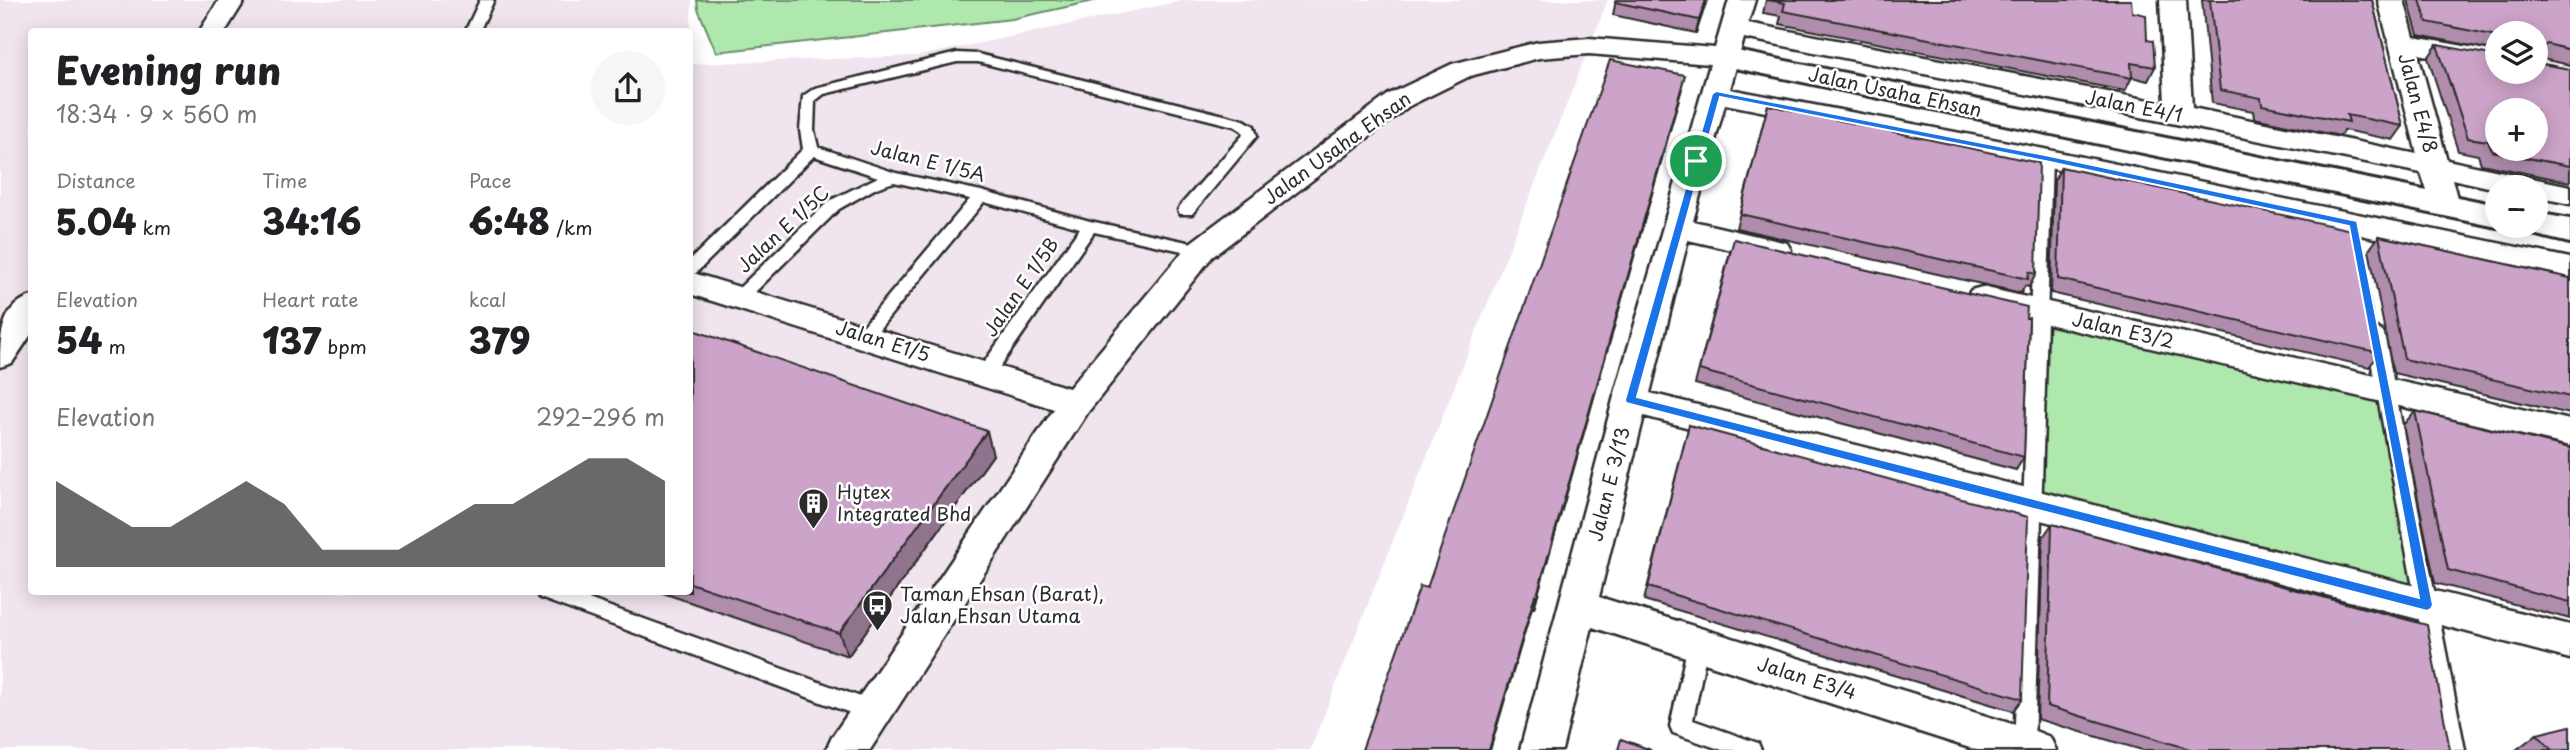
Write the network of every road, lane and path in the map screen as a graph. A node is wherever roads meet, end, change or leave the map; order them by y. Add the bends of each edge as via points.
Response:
1 (232, 0) edge
2 (487, 0) edge
3 (1742, 0) edge
4 (2391, 0) edge
5 (2166, 1) edge
6 (214, 28) edge
7 (474, 28) edge
8 (1730, 43) junction
9 (2402, 43) junction
10 (2485, 58) edge
11 (1716, 94) junction
12 (2179, 114) junction
13 (811, 150) junction
14 (2045, 158) junction
15 (2434, 167) junction
16 (894, 177) junction
17 (2485, 177) edge
18 (2548, 190) edge
19 (2570, 195) edge
20 (981, 196) junction
21 (2444, 205) junction
22 (1186, 210) dead end
23 (2485, 214) edge
24 (1090, 226) junction
25 (2548, 226) edge
26 (1676, 228) junction
27 (2570, 231) edge
28 (1201, 250) junction
29 (1810, 258) edge
30 (693, 265) edge
31 (2570, 269) edge
32 (693, 284) edge
33 (1958, 292) edge
34 (740, 297) junction
35 (2039, 311) junction
36 (28, 313) edge
37 (2371, 313) edge
38 (865, 335) junction
39 (0, 355) edge
40 (986, 373) junction
41 (2386, 390) junction
42 (1630, 400) junction
43 (1076, 403) junction
44 (2570, 433) edge
45 (2032, 503) junction
46 (555, 595) edge
47 (2427, 605) junction
48 (1579, 607) junction
49 (2570, 642) edge
50 (1698, 644) junction
51 (872, 711) junction
52 (1977, 741) edge
53 (2029, 748) edge
54 (847, 750) edge
55 (1541, 750) edge
56 (1750, 750) edge
57 (2454, 750) edge

1 - 6 street
2 - 7 lane
3 - 8 street, Jalan E 3/13
4 - 9 street, Jalan E4/8
5 - 12 street
8 - 11 street, Jalan E 3/13
8 - 12 street, Jalan E4/1
8 - 21 street, Jalan Usaha Ehsan
8 - 28 street, Jalan Usaha Ehsan via 1674,51 1589,46 1538,50 1461,70 1399,100
9 - 10 street
9 - 15 street, Jalan E4/8
11 - 14 street
11 - 26 street, Jalan E 3/13
12 - 15 street, Jalan E4/1
13 - 16 lane, Jalan E 1/5A
13 - 22 lane via 808,99 820,91 939,59 978,58 1249,129 1250,136
13 - 30 lane
14 - 31 street via 2356,236
14 - 35 lane
15 - 17 street, Jalan E4/1
15 - 21 street, Jalan E4/8
16 - 20 lane, Jalan E 1/5A
16 - 34 lane, Jalan E 1/5C via 834,205
18 - 19 street, Jalan E4/1
20 - 24 lane, Jalan E 1/5A
20 - 38 lane
21 - 23 street, Jalan Usaha Ehsan
24 - 28 lane, Jalan E 1/5A
24 - 40 lane, Jalan E 1/5B
25 - 27 street
26 - 29 street
26 - 42 street, Jalan E 3/13
28 - 43 street, Jalan Usaha Ehsan
32 - 34 street, Jalan E1/5
33 - 35 street, Jalan E3/2
34 - 38 street, Jalan E1/5
35 - 41 street, Jalan E3/2
35 - 45 lane
36 - 39 street
37 - 41 lane
38 - 40 street, Jalan E1/5
40 - 43 street, Jalan E1/5
41 - 44 street, Jalan E3/2
41 - 47 lane
42 - 45 street
42 - 48 street, Jalan E 3/13
43 - 51 street, Jalan Usaha Ehsan
45 - 47 street
45 - 53 lane
46 - 51 lane
47 - 49 street
47 - 57 lane
48 - 50 street, Jalan E3/4
48 - 55 street, Jalan E 3/13
50 - 52 street, Jalan E3/4
50 - 56 lane via 1681,726
51 - 54 street, Jalan Usaha Ehsan
52 - 53 street, Jalan E3/4

